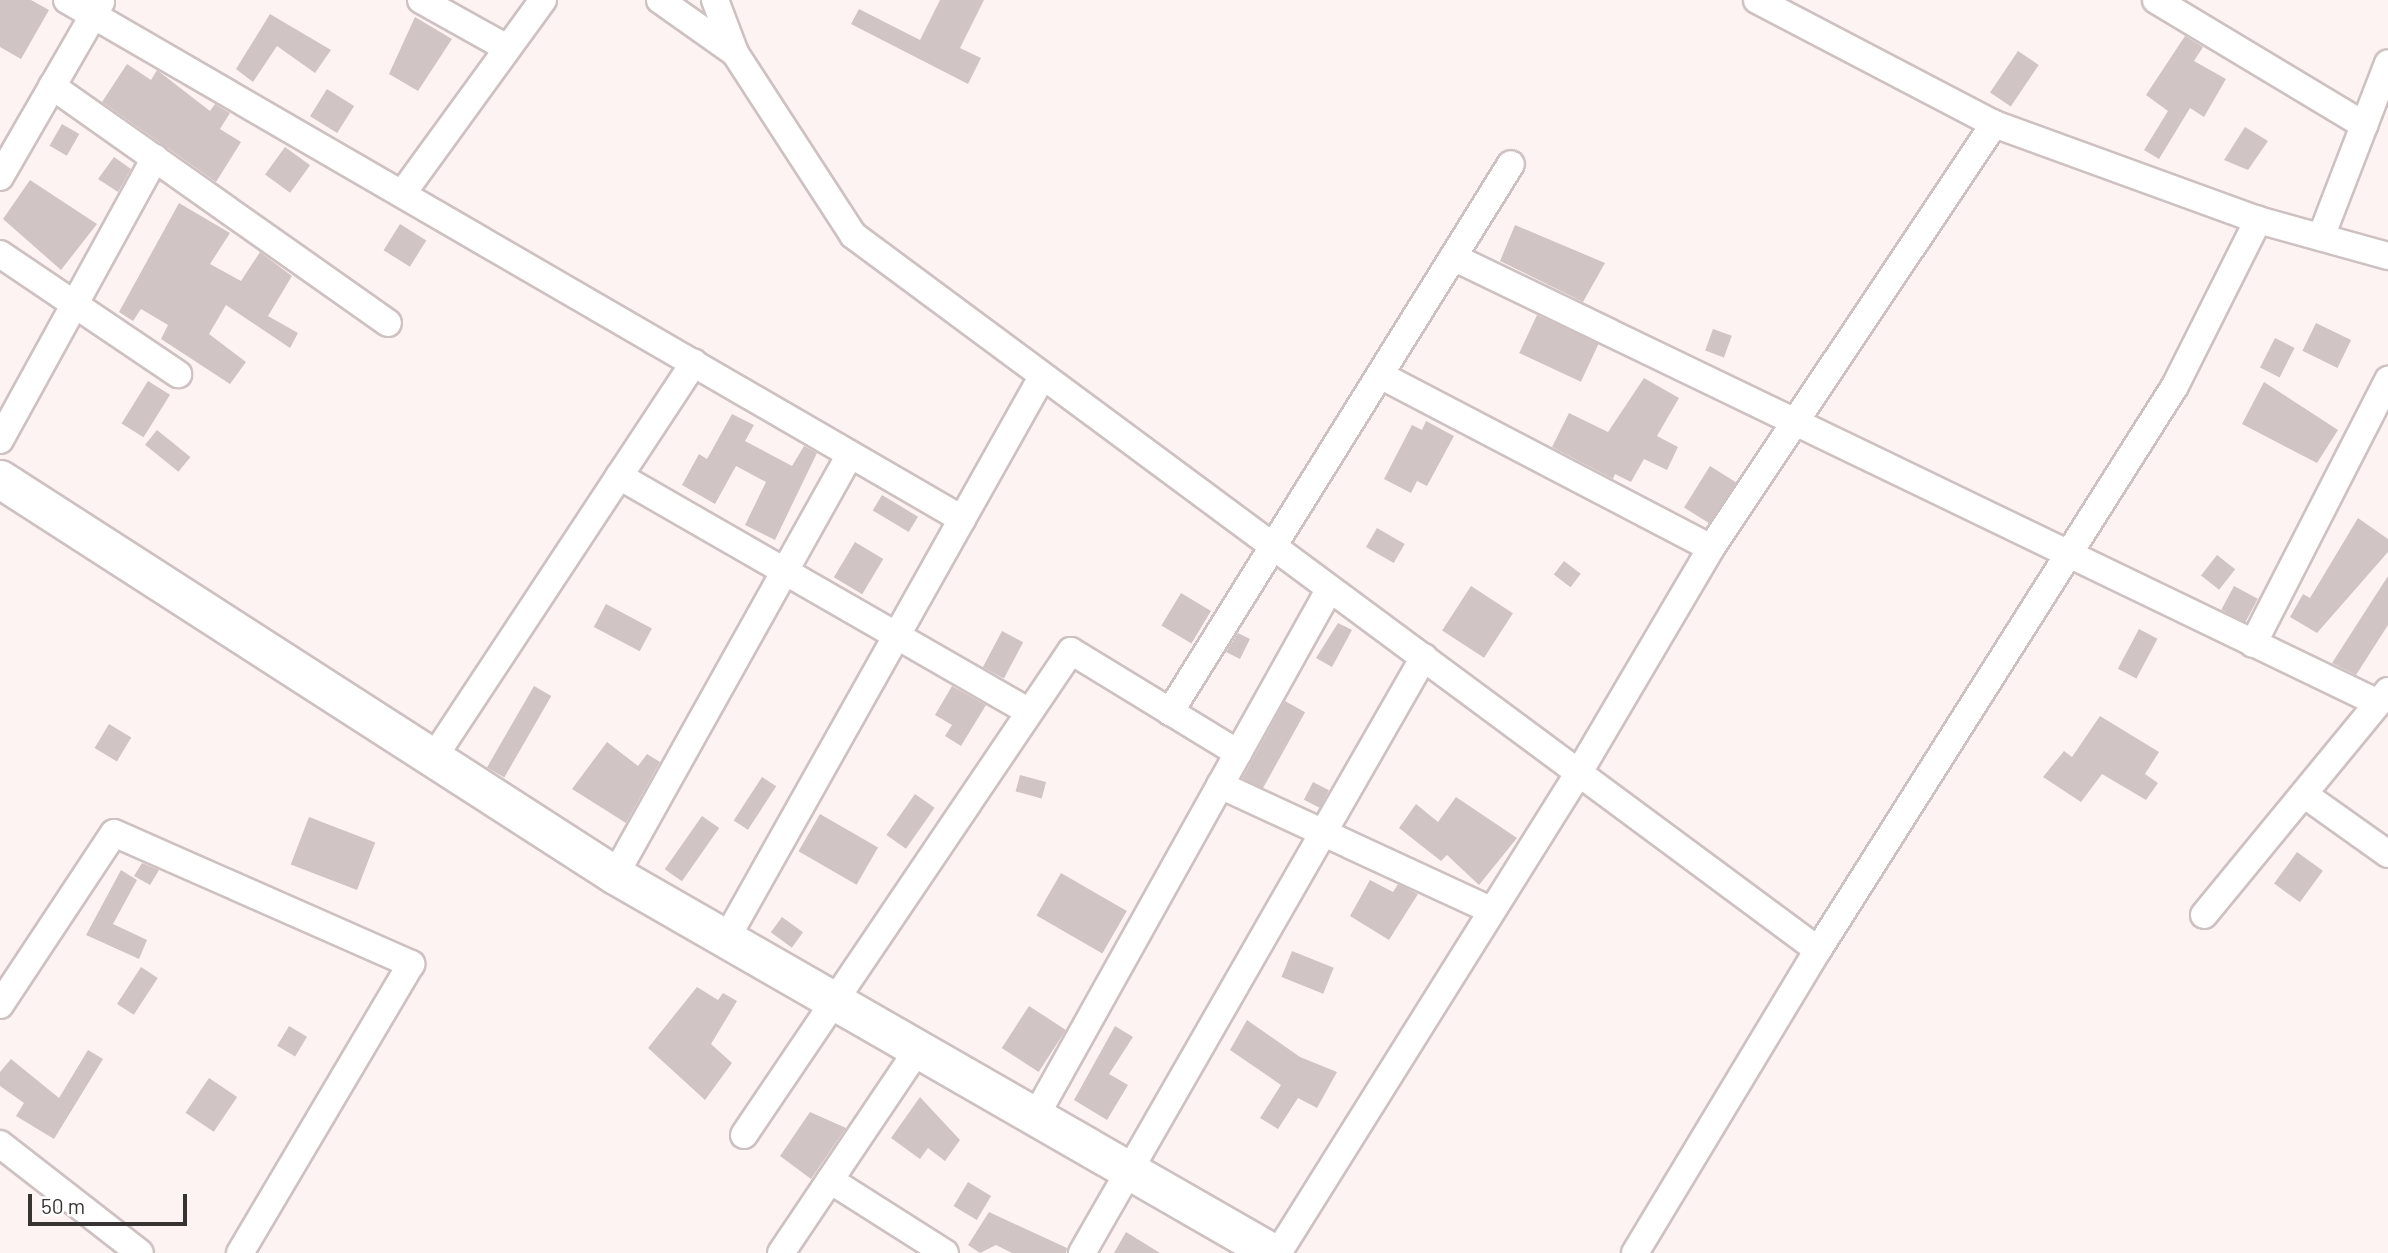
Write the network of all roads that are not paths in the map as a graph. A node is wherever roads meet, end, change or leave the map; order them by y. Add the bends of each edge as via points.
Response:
1 (67, 0) edge
2 (421, 0) edge
3 (543, 0) edge
4 (660, 0) edge
5 (715, 0) edge
6 (1757, 0) edge
7 (2156, 0) edge
8 (98, 8) edge
9 (507, 48) junction
10 (735, 53) junction
11 (2388, 63) edge
12 (52, 86) junction
13 (1994, 124) junction
14 (2364, 125) junction
15 (155, 158) junction
16 (1511, 164) dead end
17 (0, 177) edge
18 (402, 194) junction
19 (2258, 220) junction
20 (2321, 237) junction
21 (0, 254) edge
22 (2388, 256) edge
23 (1453, 257) junction
24 (74, 304) junction
25 (388, 323) dead end
26 (694, 363) junction
27 (178, 374) dead end
28 (1380, 375) junction
29 (1042, 377) junction
30 (2388, 380) edge
31 (1795, 423) junction
32 (0, 440) edge
33 (850, 454) junction
34 (619, 476) junction
35 (0, 480) edge
36 (962, 519) junction
37 (1711, 548) junction
38 (1271, 549) junction
39 (2067, 555) junction
40 (784, 569) junction
41 (1329, 590) junction
42 (898, 633) junction
43 (2253, 644) junction
44 (1424, 657) junction
45 (2383, 697) edge
46 (1029, 712) junction
47 (1170, 712) junction
48 (1238, 753) junction
49 (432, 760) junction
50 (1581, 769) junction
51 (1220, 785) junction
52 (2305, 795) junction
53 (1323, 832) junction
54 (2388, 854) edge
55 (615, 875) junction
56 (1491, 910) junction
57 (2204, 915) dead end
58 (725, 940) junction
59 (1818, 950) junction
60 (831, 1004) junction
61 (0, 1005) edge
62 (916, 1052) junction
63 (1034, 1119) junction
64 (744, 1135) dead end
65 (0, 1144) edge
66 (1129, 1172) junction
67 (830, 1180) junction
68 (140, 1253) edge
69 (240, 1253) edge
70 (781, 1253) edge
71 (944, 1253) edge
72 (1082, 1253) edge
73 (1276, 1253) edge
74 (1635, 1253) edge

1 - 8 street
2 - 9 street
3 - 9 street
4 - 10 street
5 - 10 street
6 - 13 street
7 - 14 street
8 - 12 street
8 - 18 street
9 - 18 street
10 - 29 street via 853,235
11 - 14 street
12 - 15 street
12 - 17 street
13 - 19 street
13 - 31 street
14 - 20 street
15 - 24 street
15 - 25 street
16 - 23 street
18 - 26 street
19 - 20 street
19 - 39 street via 2175,386
20 - 22 street
21 - 24 street
23 - 28 street
23 - 31 street
24 - 27 street
24 - 32 street
26 - 33 street
26 - 34 street
28 - 37 street
28 - 38 street
29 - 36 street
29 - 38 street
30 - 43 street
31 - 37 street
31 - 39 street
33 - 36 street
33 - 40 street
34 - 40 street
34 - 49 street
35 - 49 main road
36 - 42 street
37 - 50 street
38 - 41 street
38 - 47 street
39 - 43 street
39 - 59 street
40 - 42 street
40 - 55 street
41 - 44 street
41 - 48 street
42 - 46 street
42 - 58 street
43 - 45 street
44 - 50 street
44 - 53 street
45 - 52 street
46 - 47 street via 1071,650
46 - 60 street
47 - 48 street
48 - 51 street
49 - 55 main road
50 - 56 street
50 - 59 street
51 - 53 street
51 - 63 street
52 - 54 street
52 - 57 street
53 - 56 street
53 - 66 street
55 - 58 main road
56 - 73 street
58 - 60 main road
59 - 74 street
60 - 62 main road
60 - 64 street
61 - 69 street via 114,833 411,964
62 - 63 main road
62 - 67 street
63 - 66 main road
65 - 68 street
66 - 72 street
66 - 73 main road
67 - 70 street
67 - 71 street

